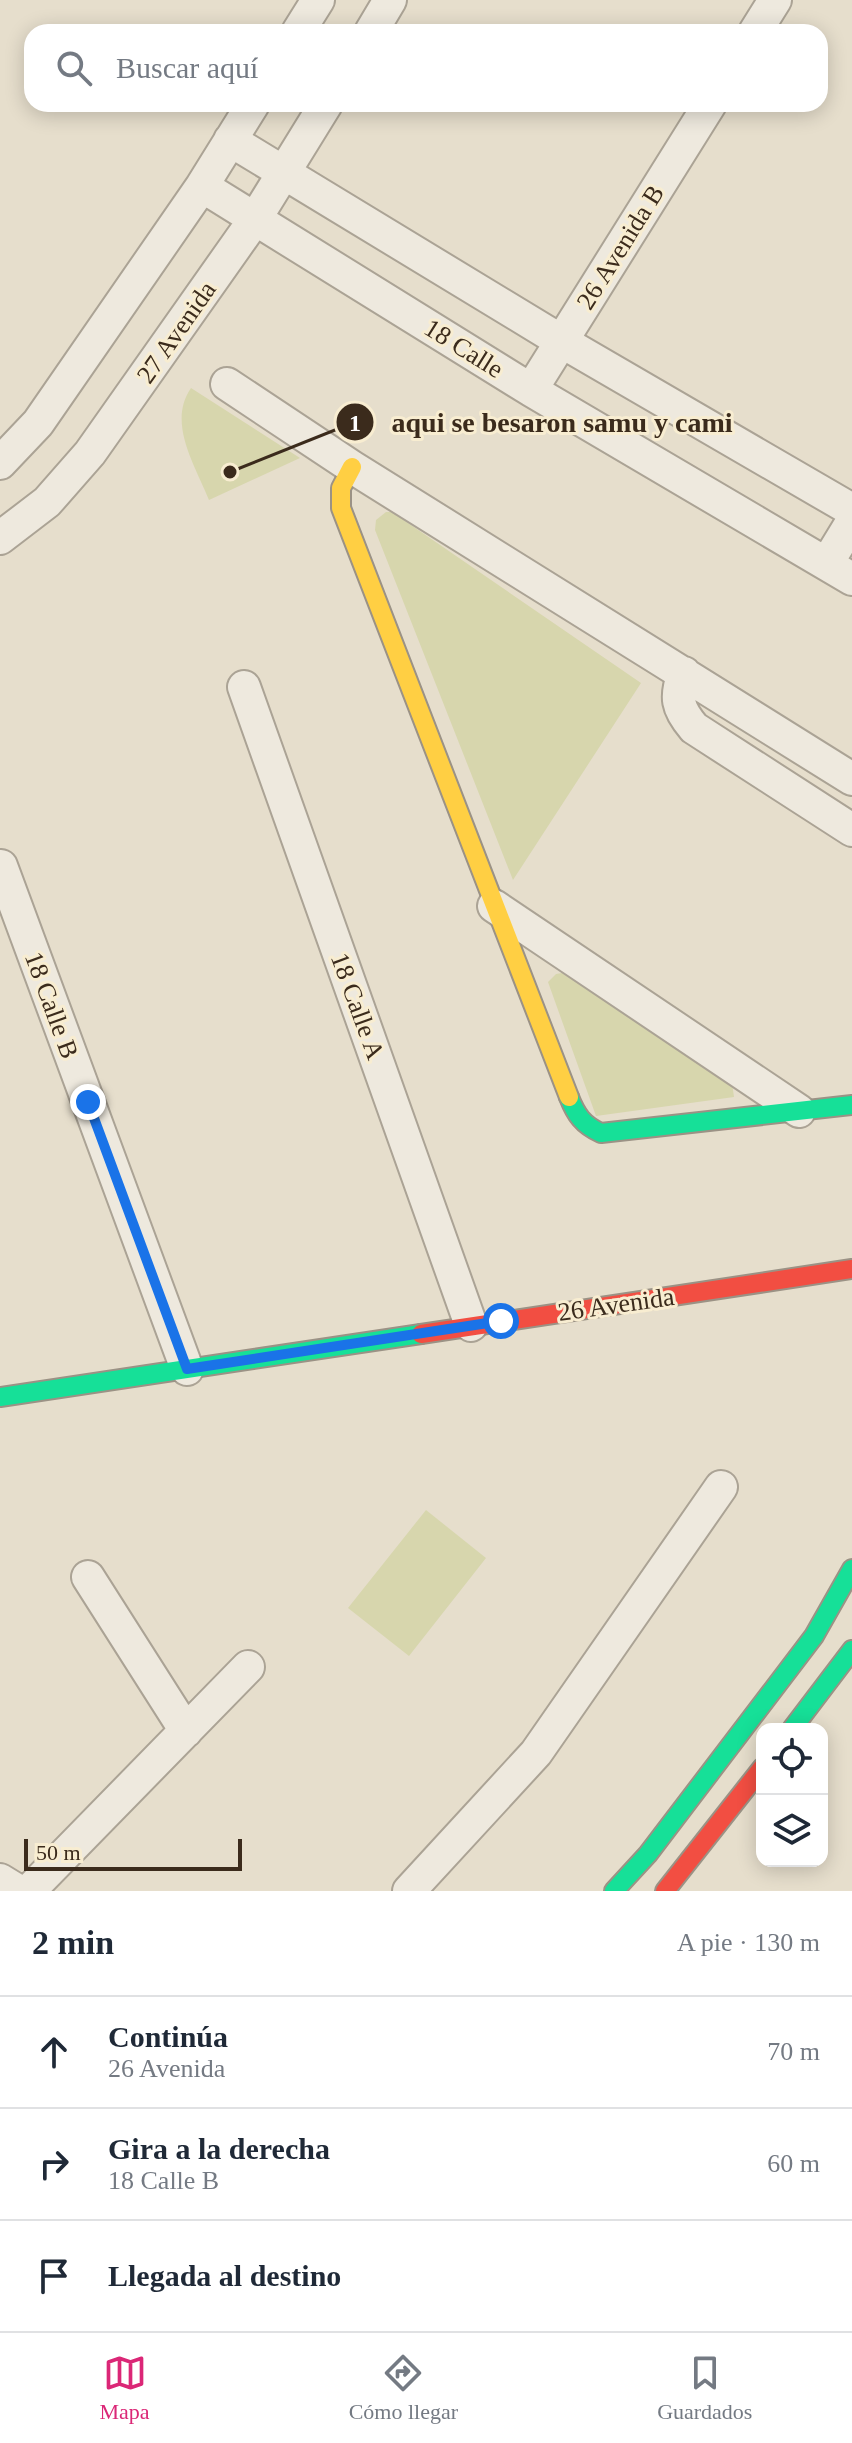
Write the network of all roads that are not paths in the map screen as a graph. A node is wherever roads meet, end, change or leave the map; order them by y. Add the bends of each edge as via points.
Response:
1 (318, 0) edge
2 (390, 0) edge
3 (775, 0) edge
4 (303, 24) edge
5 (376, 24) edge
6 (760, 24) edge
7 (248, 112) edge
8 (321, 112) edge
9 (705, 112) edge
10 (230, 140) junction
11 (283, 172) junction
12 (202, 186) junction
13 (255, 219) junction
14 (561, 341) junction
15 (227, 384) dead end
16 (531, 390) junction
17 (0, 463) edge
18 (352, 467) junction
19 (852, 510) edge
20 (852, 522) edge
21 (0, 538) edge
22 (840, 571) edge
23 (684, 673) junction
24 (244, 687) dead end
25 (852, 779) edge
26 (852, 830) edge
27 (1, 866) edge
28 (494, 906) junction
29 (852, 1105) edge
30 (799, 1111) junction
31 (852, 1269) edge
32 (471, 1325) junction
33 (187, 1369) junction
34 (0, 1397) edge
35 (721, 1487) dead end
36 (852, 1569) edge
37 (88, 1577) dead end
38 (837, 1653) edge
39 (248, 1667) dead end
40 (796, 1723) edge
41 (186, 1731) junction
42 (756, 1776) edge
43 (0, 1880) edge
44 (18, 1891) edge
45 (29, 1891) edge
46 (409, 1891) edge
47 (614, 1891) edge
48 (665, 1891) edge

1 - 4 street
2 - 5 street
3 - 6 street
7 - 10 street
8 - 11 street, 27 Avenida
9 - 14 street, 26 Avenida B
10 - 11 street
10 - 12 street
11 - 13 street, 27 Avenida
11 - 14 street
12 - 13 street, 18 Calle
12 - 17 street via 38,423
13 - 16 street, 18 Calle
13 - 21 street, 27 Avenida via 83,461 47,502
14 - 16 street, 26 Avenida B
14 - 19 street
15 - 18 street
16 - 22 street, 18 Calle
18 - 23 street
18 - 28 street via 341,488 341,508
20 - 22 street
23 - 25 street
23 - 26 street via 677,692 694,728
24 - 32 street, 18 Calle A
27 - 33 street, 18 Calle B
28 - 30 street
28 - 30 street via 576,1115 589,1128 601,1133
29 - 30 street
31 - 32 street, 26 Avenida
32 - 33 street, 26 Avenida
33 - 34 street, 26 Avenida
35 - 46 street via 536,1753
36 - 38 street
37 - 41 street
38 - 40 street
38 - 47 street
39 - 41 street
41 - 45 street
42 - 48 street
43 - 44 street

